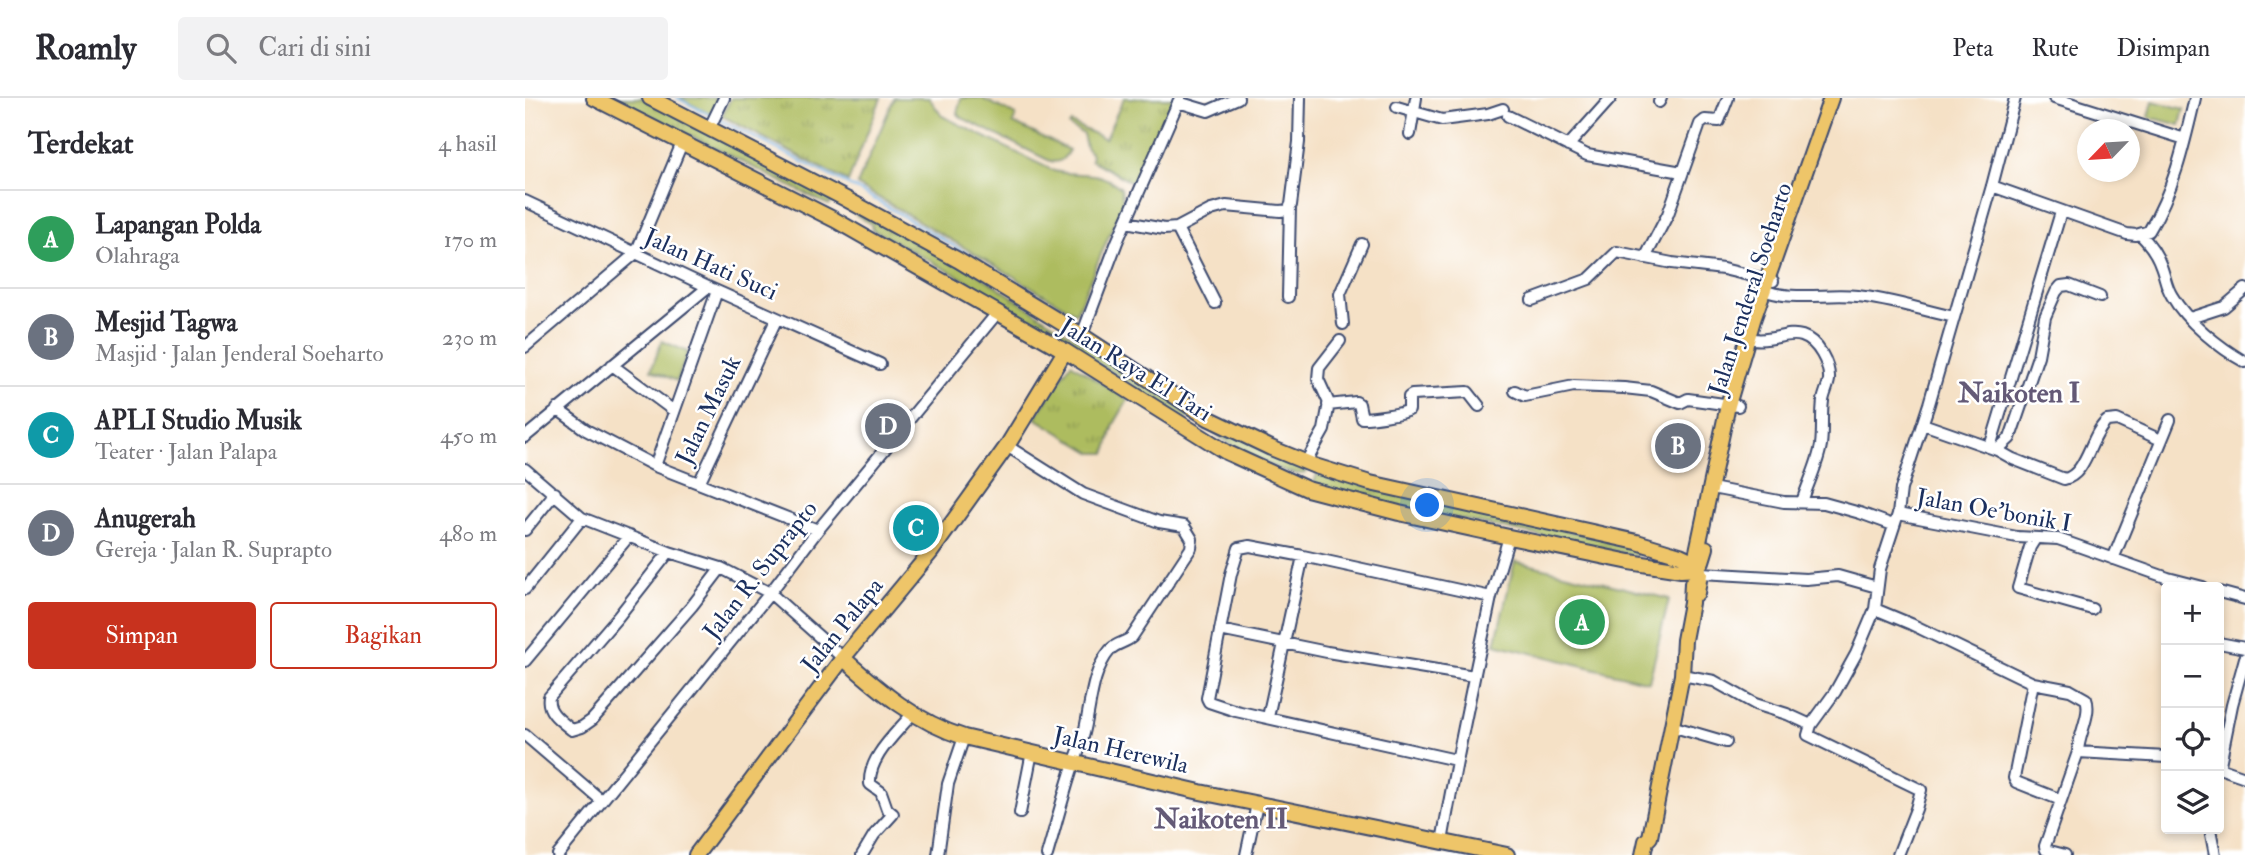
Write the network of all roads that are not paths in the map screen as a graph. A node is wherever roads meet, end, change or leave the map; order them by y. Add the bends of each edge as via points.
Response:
1 (594, 98) edge
2 (650, 98) edge
3 (724, 98) edge
4 (1238, 98) edge
5 (1300, 98) edge
6 (1416, 98) edge
7 (1611, 98) edge
8 (1728, 98) edge
9 (1831, 98) edge
10 (1838, 98) edge
11 (2015, 98) edge
12 (2055, 98) edge
13 (2195, 98) edge
14 (1179, 100) edge
15 (2085, 103) edge
16 (1397, 107) dead end
17 (1417, 113) junction
18 (713, 122) junction
19 (1410, 134) dead end
20 (2185, 139) junction
21 (682, 143) junction
22 (1568, 146) junction
23 (1682, 172) junction
24 (1805, 180) junction
25 (1992, 187) junction
26 (846, 199) junction
27 (525, 201) edge
28 (1290, 206) junction
29 (2061, 212) junction
30 (835, 220) junction
31 (1126, 222) junction
32 (1177, 228) junction
33 (2140, 234) junction
34 (1362, 244) dead end
35 (636, 253) junction
36 (1645, 258) junction
37 (1768, 286) junction
38 (2039, 286) junction
39 (712, 289) junction
40 (2245, 289) edge
41 (2056, 292) junction
42 (1288, 297) dead end
43 (2100, 297) dead end
44 (1532, 300) dead end
45 (1215, 303) dead end
46 (998, 312) junction
47 (1954, 317) junction
48 (777, 318) junction
49 (2190, 318) junction
50 (1343, 324) dead end
51 (1082, 335) junction
52 (1754, 339) junction
53 (1340, 341) dead end
54 (525, 347) edge
55 (2020, 350) junction
56 (1065, 351) junction
57 (2038, 356) junction
58 (2245, 362) edge
59 (880, 364) dead end
60 (612, 365) junction
61 (1515, 391) dead end
62 (2005, 399) junction
63 (2022, 404) junction
64 (1328, 405) junction
65 (1733, 405) junction
66 (1479, 406) dead end
67 (557, 409) junction
68 (674, 411) junction
69 (1208, 418) junction
70 (2170, 420) dead end
71 (1923, 424) junction
72 (1198, 435) junction
73 (525, 437) edge
74 (2161, 440) junction
75 (1007, 446) junction
76 (1994, 449) junction
77 (1311, 464) junction
78 (655, 466) junction
79 (525, 468) edge
80 (699, 483) junction
81 (1307, 489) junction
82 (1717, 489) junction
83 (555, 493) junction
84 (1802, 502) junction
85 (1898, 514) junction
86 (582, 518) junction
87 (1893, 525) junction
88 (525, 530) edge
89 (818, 530) junction
90 (629, 536) junction
91 (1509, 537) junction
92 (2035, 539) junction
93 (1637, 542) junction
94 (1703, 543) junction
95 (669, 552) junction
96 (1303, 556) junction
97 (2113, 559) junction
98 (1630, 562) junction
99 (720, 568) junction
100 (1697, 568) junction
101 (2187, 582) edge
102 (1877, 587) junction
103 (525, 589) edge
104 (770, 593) junction
105 (2224, 593) edge
106 (1491, 597) junction
107 (2245, 599) edge
108 (1695, 600) junction
109 (1875, 609) junction
110 (2092, 609) dead end
111 (1220, 630) junction
112 (1285, 643) junction
113 (2224, 644) edge
114 (2245, 648) edge
115 (843, 658) junction
116 (2245, 658) edge
117 (525, 661) edge
118 (1683, 668) junction
119 (1474, 676) junction
120 (2033, 682) junction
121 (914, 715) junction
122 (1268, 717) junction
123 (1811, 725) junction
124 (1671, 726) junction
125 (525, 735) edge
126 (964, 737) junction
127 (1726, 742) dead end
128 (2224, 744) edge
129 (1032, 752) junction
130 (2078, 752) junction
131 (2161, 757) edge
132 (1456, 760) junction
133 (1074, 762) junction
134 (2224, 770) edge
135 (2245, 777) edge
136 (601, 800) junction
137 (2061, 800) junction
138 (1257, 804) junction
139 (1020, 813) dead end
140 (2211, 834) edge
141 (1650, 837) junction
142 (1441, 842) junction
143 (702, 853) edge
144 (558, 855) edge
145 (862, 855) edge
146 (938, 855) edge
147 (1047, 855) edge
148 (1246, 855) edge
149 (1507, 855) edge
150 (1643, 855) edge
151 (1651, 855) edge
152 (1898, 855) edge
153 (2065, 855) edge
154 (2215, 855) edge

1 - 21 main road, Jalan Raya El Tari
2 - 18 main road, Jalan Raya El Tari
3 - 18 street
4 - 14 street via 1208,111
5 - 28 street
6 - 17 street
7 - 22 street
8 - 23 street via 1719,121 1700,124
9 - 24 main road, Jalan Jenderal Soeharto
10 - 24 main road, Jalan Jenderal Soeharto
11 - 25 street
12 - 15 street
13 - 20 street
14 - 31 street
15 - 20 street
16 - 17 street
17 - 19 street
17 - 22 street via 1442,120 1505,112
18 - 26 main road, Jalan Raya El Tari
20 - 33 street via 2159,214 2149,231
21 - 30 main road, Jalan Raya El Tari
21 - 35 street
22 - 23 street via 1587,155
23 - 36 street via 1662,228
24 - 37 main road, Jalan Jenderal Soeharto
25 - 29 street
25 - 47 street
26 - 30 main road
26 - 51 main road, Jalan Raya El Tari
27 - 35 street, Jalan Hati Suci
28 - 32 street via 1280,211 1226,205
28 - 42 street
29 - 33 street
29 - 38 street
30 - 46 main road, Jalan Raya El Tari
31 - 32 street
31 - 51 street
32 - 45 street
33 - 49 street via 2154,251 2171,295
34 - 50 street via 1340,294
35 - 39 street, Jalan Hati Suci
35 - 54 street
36 - 37 street via 1723,269
36 - 44 street via 1617,252 1589,279
37 - 47 street via 1794,295 1860,296
37 - 52 main road, Jalan Jenderal Soeharto
37 - 65 main road, Jalan Jenderal Soeharto via 1753,320
38 - 41 street
38 - 55 street
39 - 48 street, Jalan Hati Suci
39 - 60 street
39 - 68 street, Jalan Masuk
40 - 49 street via 2224,307
41 - 43 street via 2069,285
41 - 57 street via 2045,317
46 - 56 main road, Jalan Raya El Tari
46 - 89 street, Jalan R. Suprapto
47 - 71 street
48 - 59 street, Jalan Hati Suci
48 - 80 street, Jalan Masuk
49 - 58 street
51 - 69 main road, Jalan Raya El Tari
52 - 65 main road, Jalan Jenderal Soeharto
52 - 84 street via 1800,335 1812,341 1826,366 1829,380 1822,406 1821,446
53 - 64 street via 1319,368 1318,379
55 - 57 street
55 - 62 street
56 - 72 main road, Jalan Raya El Tari
56 - 75 main road, Jalan Palapa
57 - 63 street
60 - 67 street
60 - 68 street, Jalan Masuk
61 - 65 street via 1525,396 1574,386 1624,388 1651,391 1679,403 1688,398
62 - 63 street
62 - 76 street
63 - 76 street via 2010,438
64 - 66 street via 1356,401 1362,418 1371,418 1405,413 1412,394 1468,392
64 - 77 street
65 - 82 main road, Jalan Jenderal Soeharto
65 - 94 main road, Jalan Jenderal Soeharto
67 - 73 street
67 - 78 street, Jalan Masuk via 586,430
68 - 78 street, Jalan Masuk
69 - 72 main road
69 - 77 main road, Jalan Raya El Tari
70 - 74 street
71 - 76 street
71 - 85 street via 1901,489
72 - 81 main road, Jalan Raya El Tari
74 - 76 street via 2107,421 2079,470 2064,479
74 - 97 street
75 - 115 main road, Jalan Palapa via 931,552
75 - 133 street via 1083,494 1159,522 1184,526 1192,539 1191,548 1132,637 1106,656
77 - 81 main road
77 - 93 main road, Jalan Raya El Tari via 1370,483
78 - 80 street, Jalan Masuk
79 - 83 street
80 - 89 street
81 - 91 main road, Jalan Raya El Tari
82 - 84 street
82 - 94 main road, Jalan Jenderal Soeharto
83 - 86 street
83 - 88 street
84 - 87 street via 1824,503
85 - 87 street
85 - 92 street, Jalan Oe'bonik I
86 - 90 street, Jalan Herewila
86 - 103 street
87 - 102 street
89 - 104 street, Jalan R. Suprapto
90 - 95 street, Jalan Herewila
90 - 117 street
91 - 98 main road, Jalan Raya El Tari
91 - 106 street
92 - 97 street, Jalan Oe'bonik I via 2058,539
92 - 110 street via 2018,588
93 - 94 main road via 1680,547
93 - 100 main road, Jalan Raya El Tari
94 - 100 main road, Jalan Jenderal Soeharto
95 - 99 street, Jalan Herewila
95 - 99 street via 548,697 551,710 572,730 600,711
96 - 106 street
96 - 111 street via 1238,548
96 - 112 street
97 - 101 street, Jalan Oe'bonik I
98 - 100 main road, Jalan Raya El Tari
98 - 108 main road via 1680,580
99 - 104 street, Jalan Herewila
100 - 102 street via 1806,579 1838,576
100 - 108 main road, Jalan Jenderal Soeharto
102 - 109 street
104 - 115 street, Jalan Herewila
104 - 136 street, Jalan R. Suprapto
105 - 107 street
106 - 119 street
108 - 118 main road, Jalan Jenderal Soeharto
109 - 120 street
109 - 123 street via 1856,654
111 - 112 street
111 - 122 street via 1207,700
112 - 119 street
112 - 122 street
113 - 114 street
115 - 121 main road, Jalan Herewila
115 - 143 main road, Jalan Palapa
116 - 128 street
118 - 123 street via 1755,704
118 - 124 main road, Jalan Jenderal Soeharto
119 - 132 street
120 - 130 street via 2070,690 2087,701
120 - 137 street via 2013,776 2016,782
121 - 126 main road, Jalan Herewila
121 - 145 street via 872,769 870,784 883,795 890,811
122 - 132 street
123 - 152 street via 1809,737 1921,790
124 - 127 street
124 - 141 main road, Jalan Jenderal Soeharto
125 - 136 street
126 - 129 main road, Jalan Herewila
126 - 146 street via 948,784
129 - 133 main road, Jalan Herewila
129 - 139 street
130 - 131 street
130 - 137 street
132 - 142 street
133 - 138 main road, Jalan Herewila
133 - 147 street
134 - 135 street
136 - 144 street, Jalan R. Suprapto
137 - 153 street via 2045,847
138 - 142 main road, Jalan Herewila
138 - 148 street
140 - 154 street
141 - 150 main road, Jalan Jenderal Soeharto
141 - 151 main road
142 - 149 main road, Jalan Herewila

